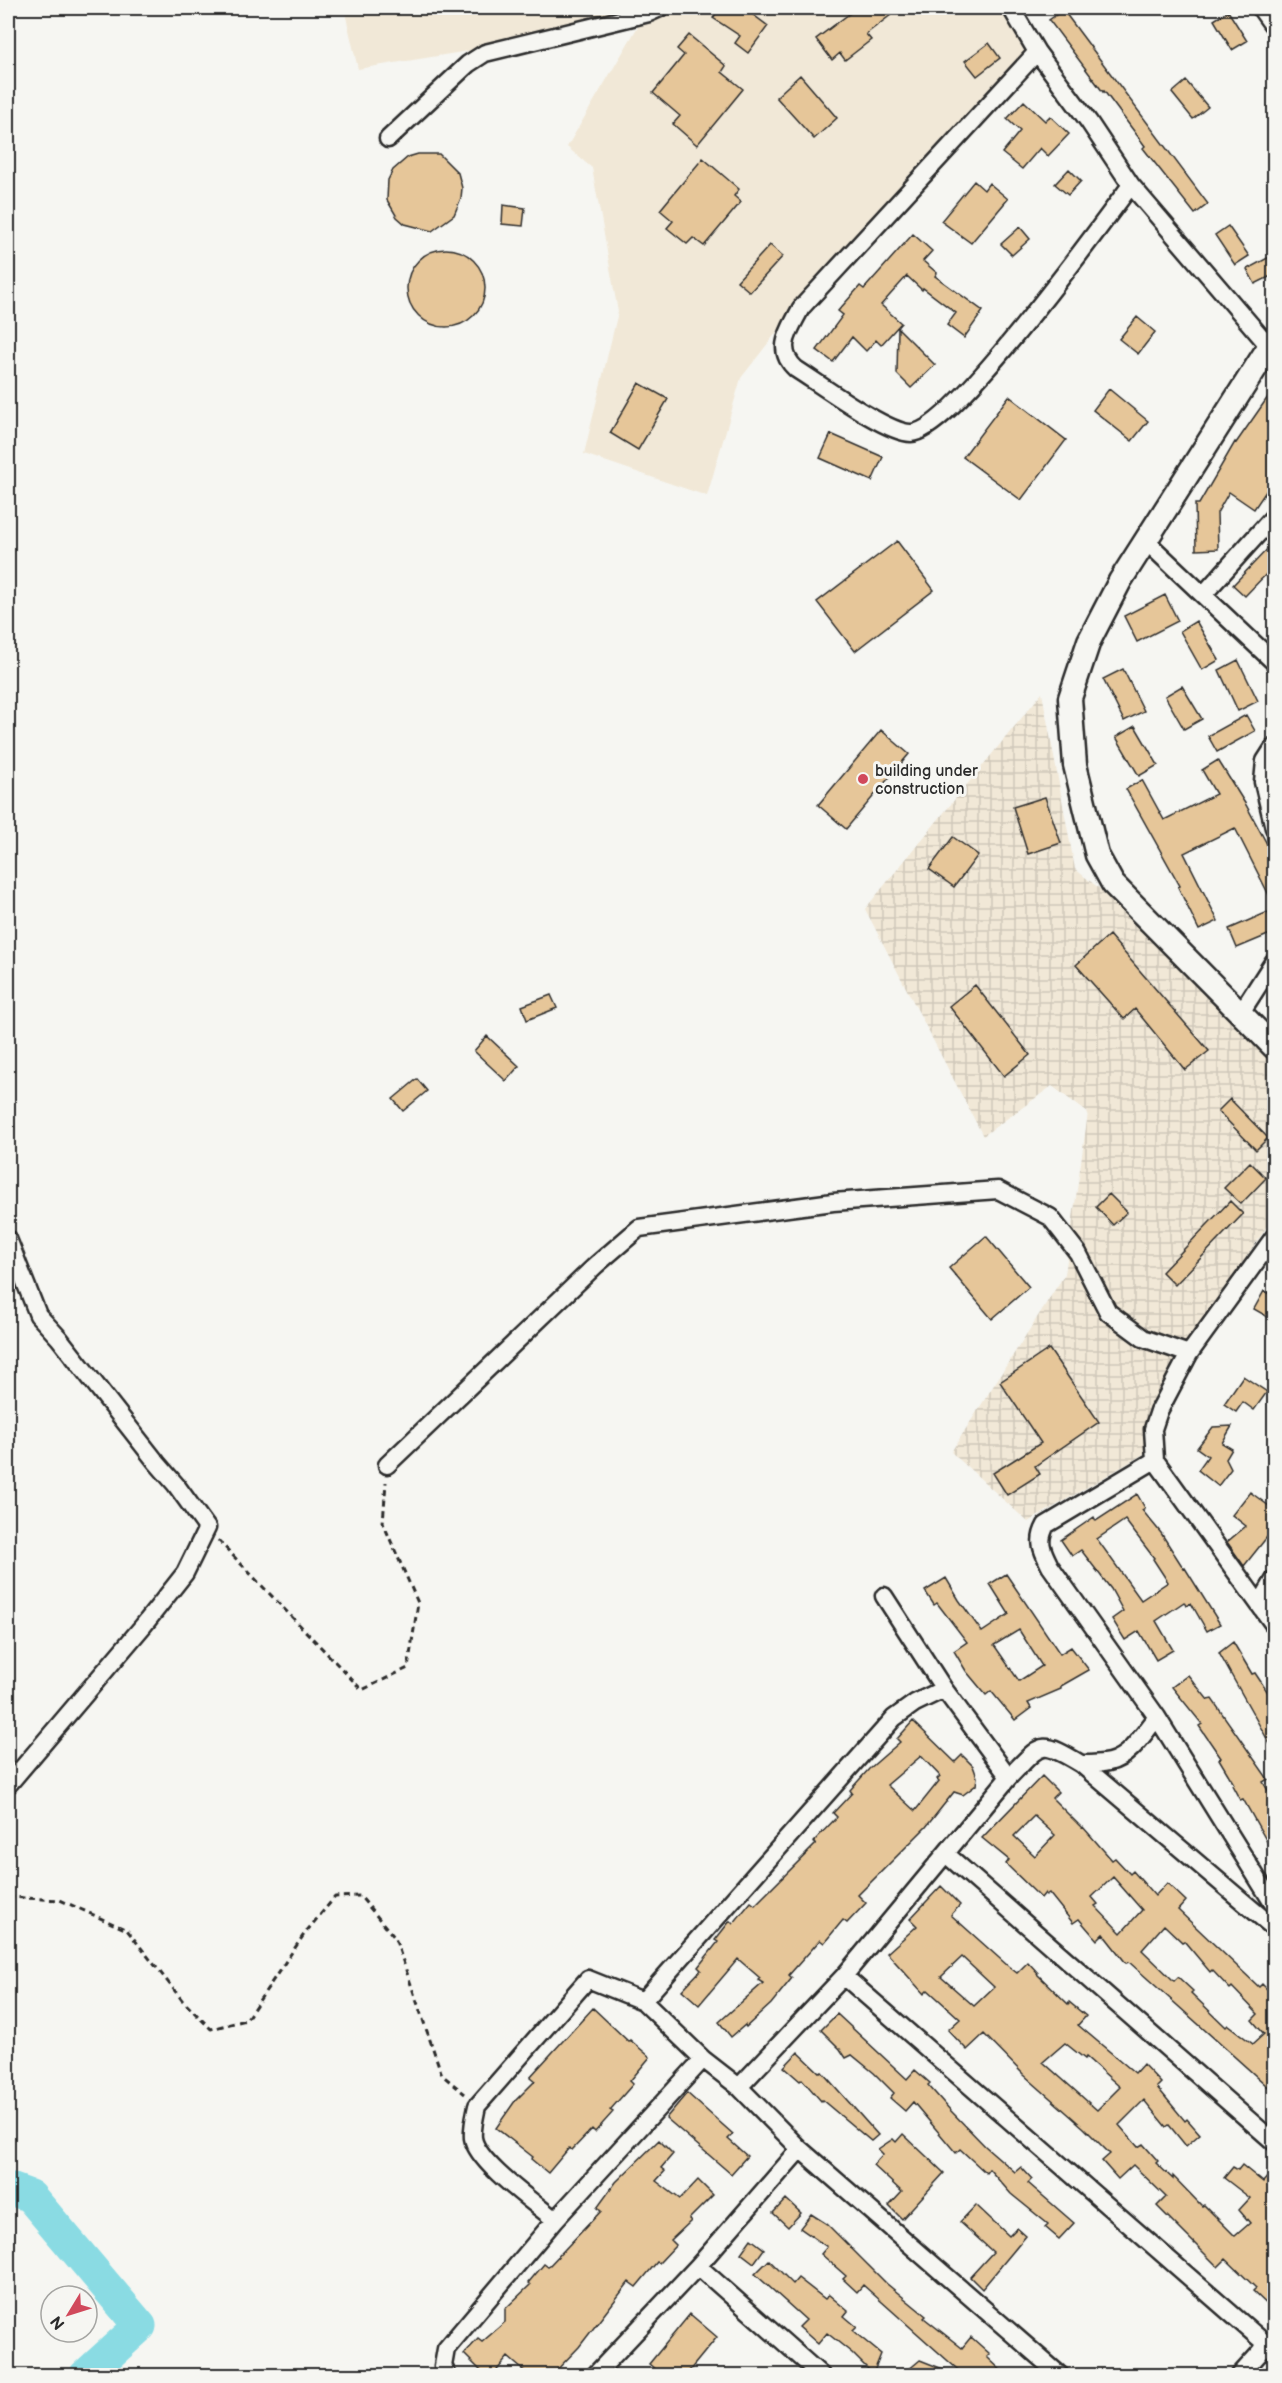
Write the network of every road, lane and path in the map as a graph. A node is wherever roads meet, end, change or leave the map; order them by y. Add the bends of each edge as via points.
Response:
1 (660, 8) edge
2 (1011, 8) edge
3 (1264, 8) edge
4 (1275, 22) edge
5 (1037, 52) junction
6 (388, 139) dead end
7 (1131, 185) junction
8 (1273, 346) edge
9 (1275, 516) edge
10 (1147, 542) junction
11 (1203, 595) junction
12 (1275, 662) edge
13 (1275, 747) edge
14 (1275, 828) edge
15 (1275, 961) edge
16 (1240, 1014) junction
17 (1275, 1047) edge
18 (1275, 1237) edge
19 (8, 1239) edge
20 (1189, 1354) junction
21 (1155, 1460) junction
22 (387, 1465) joint
23 (207, 1528) junction
24 (1275, 1580) edge
25 (884, 1596) dead end
26 (1260, 1604) junction
27 (1275, 1625) edge
28 (944, 1689) junction
29 (1157, 1717) junction
30 (1081, 1764) junction
31 (1009, 1777) junction
32 (8, 1785) edge
33 (946, 1854) junction
34 (8, 1897) edge
35 (1275, 1905) edge
36 (1275, 1928) edge
37 (844, 1976) junction
38 (643, 2001) junction
39 (704, 2059) junction
40 (739, 2087) junction
41 (477, 2106) junction
42 (1275, 2142) edge
43 (800, 2149) junction
44 (555, 2220) junction
45 (698, 2266) junction
46 (1271, 2348) edge
47 (448, 2376) edge
48 (594, 2376) edge
49 (822, 2376) edge
50 (1060, 2376) edge
51 (1239, 2376) edge

1 - 6 street via 485,53 468,64
2 - 5 street
3 - 4 street
5 - 7 street
5 - 7 street via 801,308 784,347 791,364 878,421 911,433 922,430 961,398 996,360
7 - 8 street
8 - 10 street
9 - 11 street
10 - 11 street
10 - 16 street via 1120,581 1089,641 1070,698 1075,765 1097,855 1113,884
11 - 12 street
13 - 14 street via 1265,761 1263,782
15 - 16 street
16 - 17 street
18 - 20 street
19 - 23 street via 38,1315
20 - 21 street via 1153,1429
20 - 22 street via 1143,1338 1108,1312 1078,1253 1050,1217 998,1190 833,1202 639,1228
21 - 26 street
21 - 29 street via 1046,1525 1040,1535 1040,1546 1050,1566
22 - 23 path via 383,1523 418,1603 408,1668 362,1690
23 - 32 street via 185,1572
24 - 26 street
25 - 28 street
26 - 27 street
28 - 31 street
28 - 38 street via 894,1718
29 - 30 street via 1123,1756 1111,1762
29 - 35 street
30 - 31 street via 1047,1746 1033,1753
30 - 36 street
31 - 33 street
33 - 37 street
33 - 42 street
34 - 41 path via 60,1900 127,1930 182,2000 211,2029 246,2020 334,1897 360,1896 395,1938 442,2075
37 - 40 street
37 - 46 street
38 - 39 street
38 - 41 street via 588,1979
39 - 40 street
39 - 44 street
40 - 43 street
41 - 44 street via 473,2140 480,2153
43 - 45 street
43 - 50 street
44 - 47 street via 446,2349 443,2366
45 - 48 street
45 - 49 street
46 - 51 street

